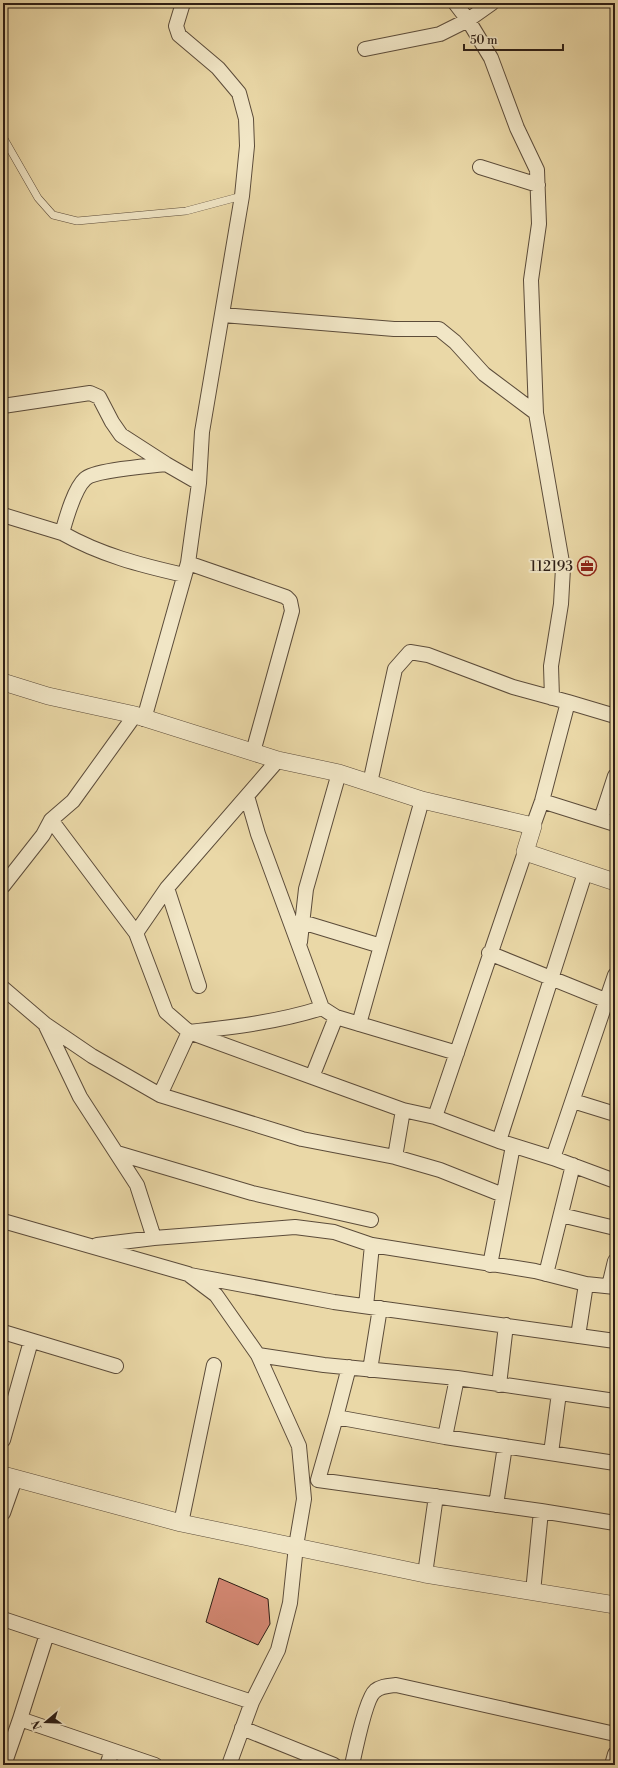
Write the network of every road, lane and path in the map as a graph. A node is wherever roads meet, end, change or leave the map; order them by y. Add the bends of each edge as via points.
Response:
1 (183, 3) edge
2 (455, 3) edge
3 (492, 3) edge
4 (468, 20) junction
5 (365, 49) dead end
6 (3, 137) edge
7 (480, 167) dead end
8 (538, 185) junction
9 (242, 196) junction
10 (223, 315) junction
11 (3, 406) edge
12 (536, 413) junction
13 (166, 464) junction
14 (199, 483) junction
15 (3, 515) edge
16 (62, 533) junction
17 (186, 569) junction
18 (3, 682) edge
19 (552, 698) junction
20 (568, 702) junction
21 (615, 716) edge
22 (139, 717) junction
23 (253, 752) junction
24 (278, 760) junction
25 (339, 773) junction
26 (614, 782) edge
27 (370, 783) junction
28 (247, 796) junction
29 (422, 800) junction
30 (542, 801) junction
31 (600, 819) junction
32 (51, 820) junction
33 (615, 824) edge
34 (533, 826) junction
35 (525, 852) junction
36 (585, 873) junction
37 (615, 882) edge
38 (3, 886) edge
39 (167, 888) junction
40 (302, 922) junction
41 (136, 933) junction
42 (381, 946) junction
43 (300, 949) junction
44 (489, 953) junction
45 (615, 975) edge
46 (552, 978) junction
47 (3, 986) edge
48 (198, 986) dead end
49 (611, 1002) edge
50 (322, 1008) junction
51 (336, 1017) junction
52 (45, 1024) junction
53 (359, 1024) junction
54 (189, 1032) junction
55 (458, 1053) junction
56 (312, 1077) junction
57 (160, 1095) junction
58 (573, 1101) junction
59 (403, 1110) junction
60 (615, 1114) edge
61 (435, 1116) junction
62 (498, 1141) junction
63 (514, 1146) junction
64 (117, 1154) junction
65 (395, 1157) junction
66 (553, 1158) junction
67 (573, 1165) junction
68 (615, 1180) edge
69 (503, 1195) junction
70 (561, 1215) junction
71 (372, 1220) dead end
72 (3, 1221) edge
73 (615, 1228) edge
74 (154, 1238) junction
75 (372, 1245) junction
76 (91, 1246) junction
77 (615, 1261) edge
78 (490, 1265) junction
79 (188, 1274) junction
80 (546, 1274) junction
81 (586, 1284) junction
82 (612, 1287) edge
83 (373, 1307) junction
84 (506, 1325) junction
85 (3, 1332) edge
86 (578, 1336) junction
87 (31, 1341) junction
88 (615, 1341) edge
89 (258, 1355) junction
90 (214, 1365) dead end
91 (116, 1366) dead end
92 (349, 1367) junction
93 (370, 1370) junction
94 (457, 1378) junction
95 (499, 1385) junction
96 (559, 1393) junction
97 (615, 1401) edge
98 (336, 1417) junction
99 (445, 1437) junction
100 (3, 1440) edge
101 (505, 1446) junction
102 (551, 1453) junction
103 (615, 1463) edge
104 (9, 1477) edge
105 (318, 1480) junction
106 (436, 1496) junction
107 (304, 1499) junction
108 (496, 1505) junction
109 (541, 1510) junction
110 (3, 1513) edge
111 (181, 1523) junction
112 (615, 1523) edge
113 (296, 1546) junction
114 (425, 1574) junction
115 (533, 1592) junction
116 (615, 1605) edge
117 (3, 1619) edge
118 (47, 1634) junction
119 (252, 1702) junction
120 (20, 1718) junction
121 (242, 1728) junction
122 (615, 1734) edge
123 (112, 1752) junction
124 (615, 1754) edge
125 (4, 1765) edge
126 (107, 1765) edge
127 (155, 1765) edge
128 (230, 1765) edge
129 (334, 1765) edge
130 (352, 1765) edge
131 (612, 1765) edge

1 - 9 street via 176,26 179,35 218,68 239,93 247,126
2 - 4 street
3 - 4 street
4 - 5 street via 440,34
4 - 8 street via 491,58 517,128 537,170
6 - 9 lane via 38,198 54,215 77,221 186,211
7 - 8 street
8 - 12 street via 539,224 531,280
9 - 10 street
10 - 12 street via 394,329 439,329 455,342 484,374
10 - 14 street via 202,432
11 - 13 street via 90,393 99,397 121,434
12 - 19 street via 563,568 561,604 551,666
13 - 14 street
13 - 16 street via 99,472 85,479 76,493
14 - 17 street
15 - 16 street
16 - 17 street via 127,562
17 - 22 street
17 - 23 street via 286,597 290,601 292,610
18 - 22 street via 48,696
19 - 20 street
19 - 27 street via 514,688 428,655 410,652 395,669
20 - 21 street
20 - 30 street
22 - 23 street
22 - 32 street via 73,801
23 - 24 street
24 - 25 street
24 - 28 street
25 - 27 street
25 - 40 street via 306,888
26 - 31 street
27 - 29 street
28 - 39 street
28 - 43 street via 258,834
29 - 34 street
29 - 42 street
30 - 31 street
30 - 34 street
31 - 33 street
32 - 38 street via 43,835
32 - 41 street
34 - 35 street
35 - 36 street
35 - 44 street
36 - 37 street
36 - 46 street
39 - 41 street
39 - 48 street
40 - 42 street
40 - 43 street
41 - 54 street via 166,1012
42 - 53 street
43 - 50 street
44 - 46 street
44 - 55 street
45 - 49 street
46 - 49 street
46 - 62 street
47 - 52 street
49 - 58 street
50 - 51 street
50 - 54 street via 248,1026
51 - 53 street
51 - 56 street
52 - 57 street via 92,1056
52 - 64 street via 80,1097
53 - 55 street
54 - 56 street
54 - 57 street
55 - 61 street
56 - 59 street
57 - 65 street via 302,1139
58 - 60 street
58 - 66 street
59 - 61 street
59 - 65 street
61 - 62 street
62 - 63 street
63 - 66 street
63 - 69 street
64 - 71 street via 252,1193
64 - 74 street via 137,1185
65 - 69 street via 440,1170
66 - 67 street
67 - 68 street
67 - 70 street
69 - 78 street
70 - 73 street
70 - 80 street
72 - 76 street
74 - 75 street via 295,1227 334,1232
74 - 76 street
75 - 78 street
75 - 83 street
76 - 79 street
77 - 82 street
78 - 80 street
79 - 83 street
79 - 89 street via 216,1296
80 - 81 street
81 - 82 street
81 - 86 street
83 - 84 street
83 - 93 street
84 - 86 street
84 - 95 street
85 - 87 street
86 - 88 street
87 - 91 street
87 - 100 street
89 - 92 street
89 - 107 street via 299,1446
90 - 111 street
92 - 93 street
92 - 98 street
93 - 94 street
94 - 95 street
94 - 99 street
95 - 96 street
96 - 97 street
96 - 102 street
98 - 99 street
98 - 105 street
99 - 101 street
101 - 102 street
101 - 108 street
102 - 103 street
104 - 110 street
104 - 111 street
105 - 106 street
105 - 107 street
106 - 108 street
106 - 114 street
107 - 113 street
108 - 109 street
109 - 112 street
109 - 115 street
111 - 113 street
113 - 114 street
113 - 119 street via 290,1603 280,1644
114 - 115 street
115 - 116 street
117 - 118 street
118 - 119 street
118 - 120 street
119 - 121 street
120 - 123 street
120 - 125 street
121 - 128 street
121 - 129 street
122 - 130 street via 396,1685 382,1686 374,1692 362,1724
123 - 126 street
123 - 127 street
124 - 131 street

